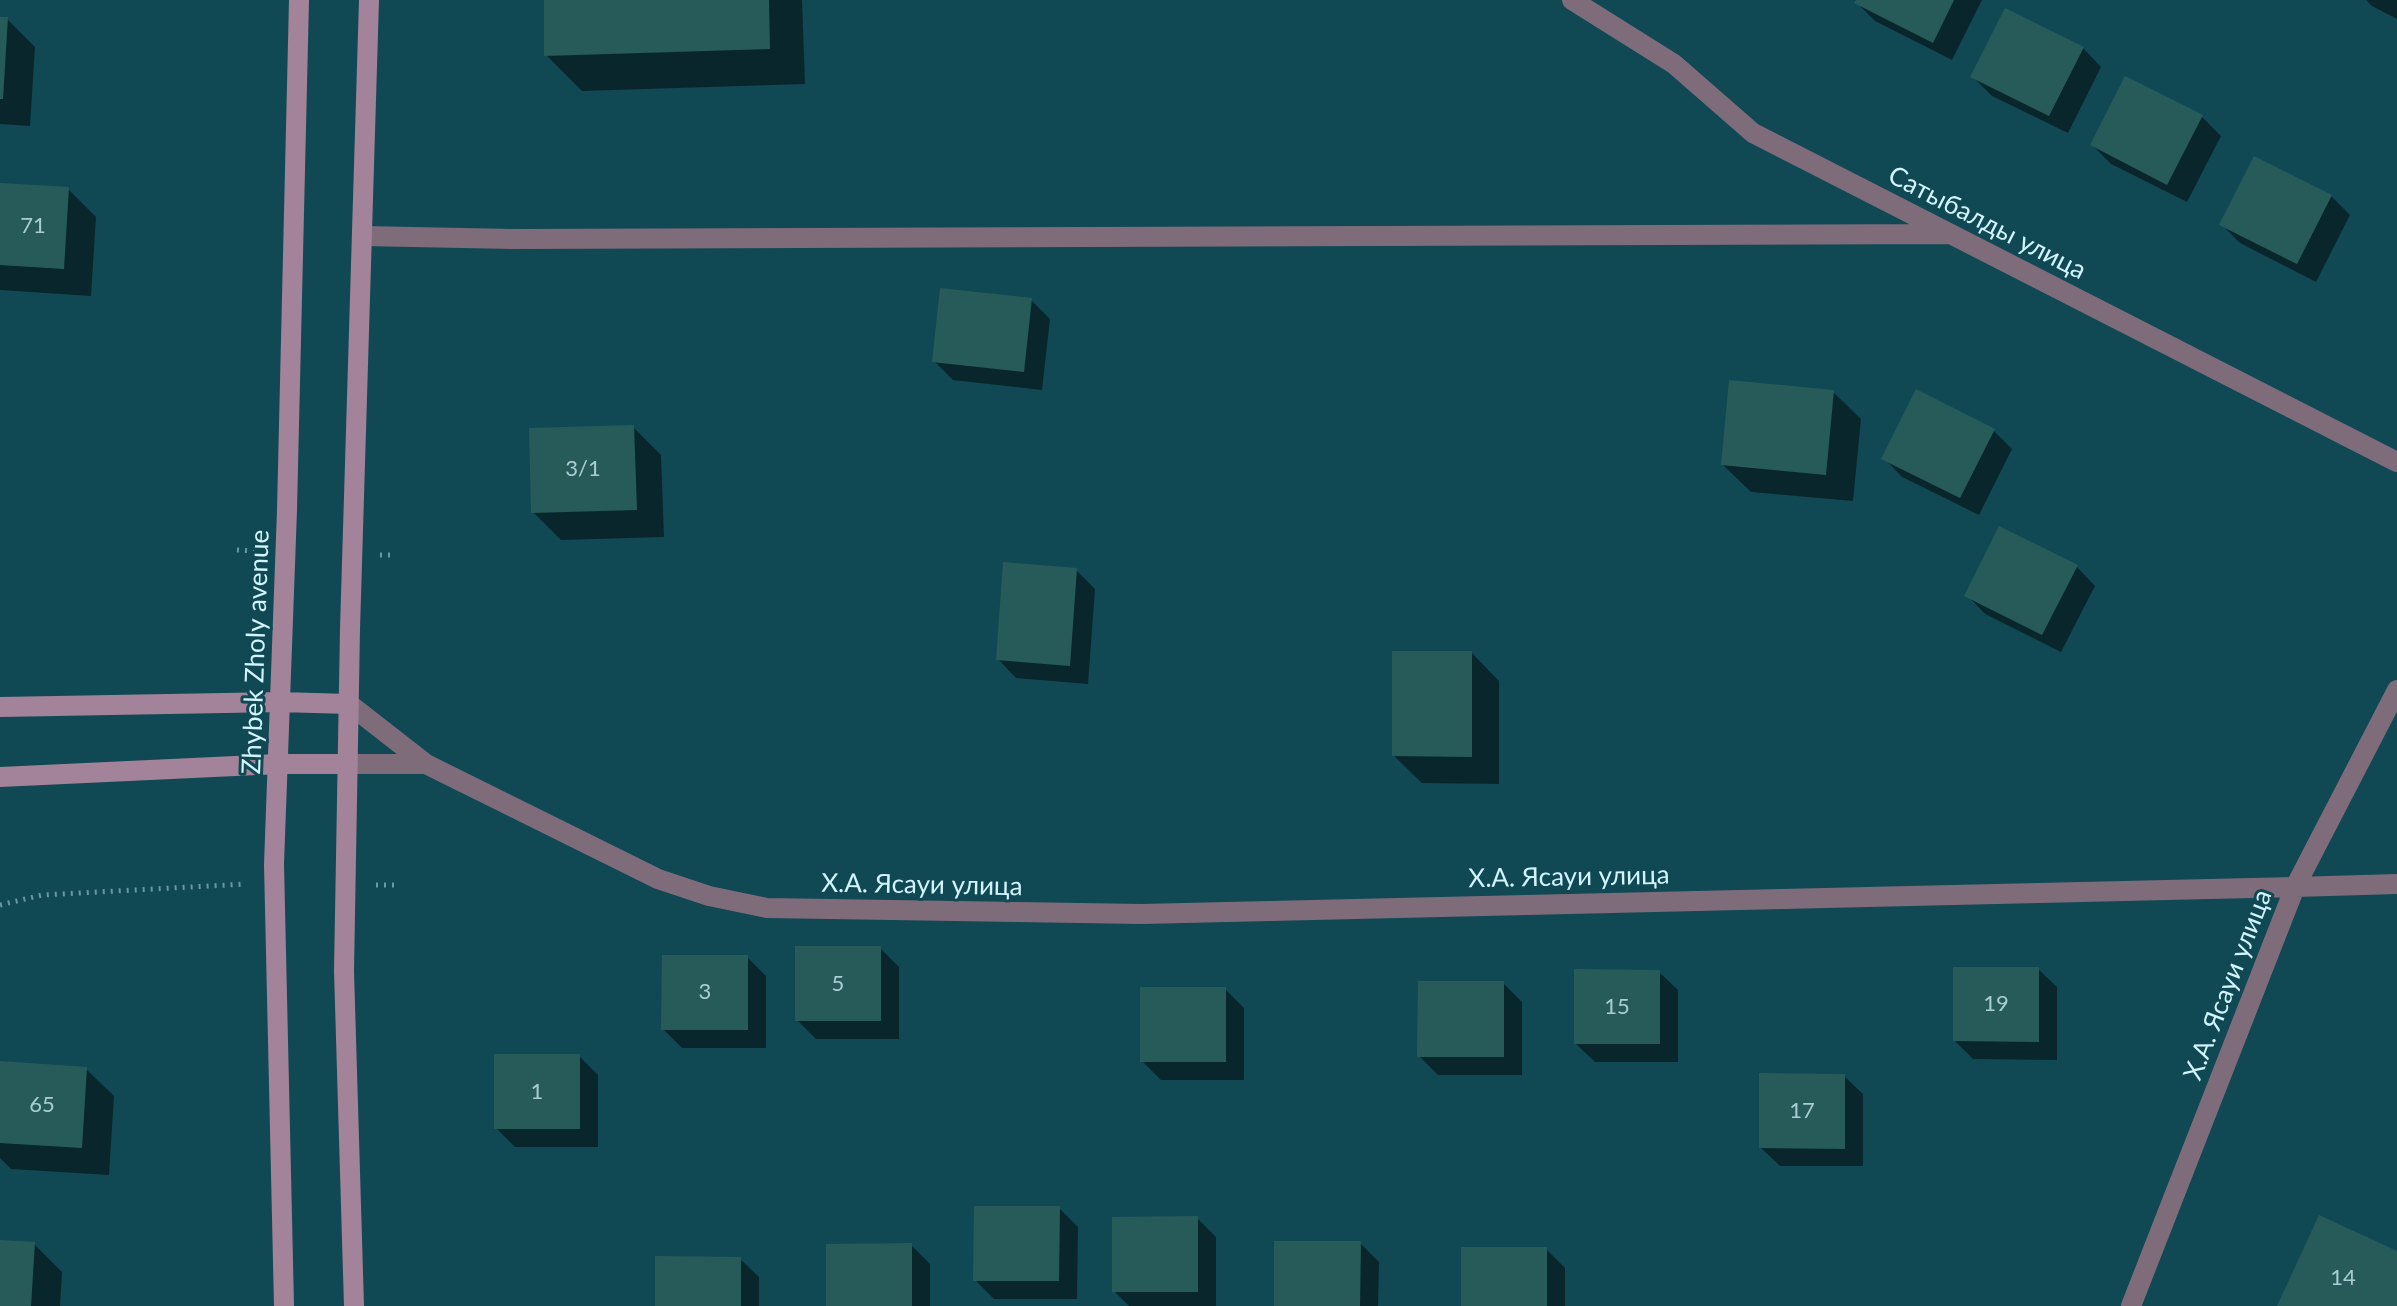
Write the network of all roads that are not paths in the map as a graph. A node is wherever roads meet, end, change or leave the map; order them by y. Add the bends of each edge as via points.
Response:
1 (299, 0) edge
2 (369, 0) edge
3 (1572, 0) edge
4 (1950, 234) junction
5 (362, 236) junction
6 (2397, 462) edge
7 (2397, 690) edge
8 (280, 702) junction
9 (349, 704) junction
10 (0, 707) edge
11 (278, 764) junction
12 (348, 764) junction
13 (426, 764) junction
14 (0, 777) edge
15 (2397, 884) edge
16 (2295, 887) junction
17 (284, 1306) edge
18 (354, 1306) edge
19 (2131, 1306) edge

1 - 8 street, Zhybek Zholy avenue
2 - 5 street
3 - 4 street, Сатыбалды улица via 1674,64 1753,133
4 - 5 street
4 - 6 street, Сатыбалды улица
5 - 9 street
7 - 16 street
8 - 9 street
8 - 10 street
8 - 11 street, Zhybek Zholy avenue
9 - 12 street
9 - 13 street, Х.А. Ясауи улица
11 - 12 street
11 - 14 street
11 - 17 street, Zhybek Zholy avenue via 274,864
12 - 13 street, Х.А. Ясауи улица
12 - 18 street via 344,971
13 - 16 street, Х.А. Ясауи улица via 658,879 767,908 1142,914
15 - 16 street
16 - 19 street, Х.А. Ясауи улица

